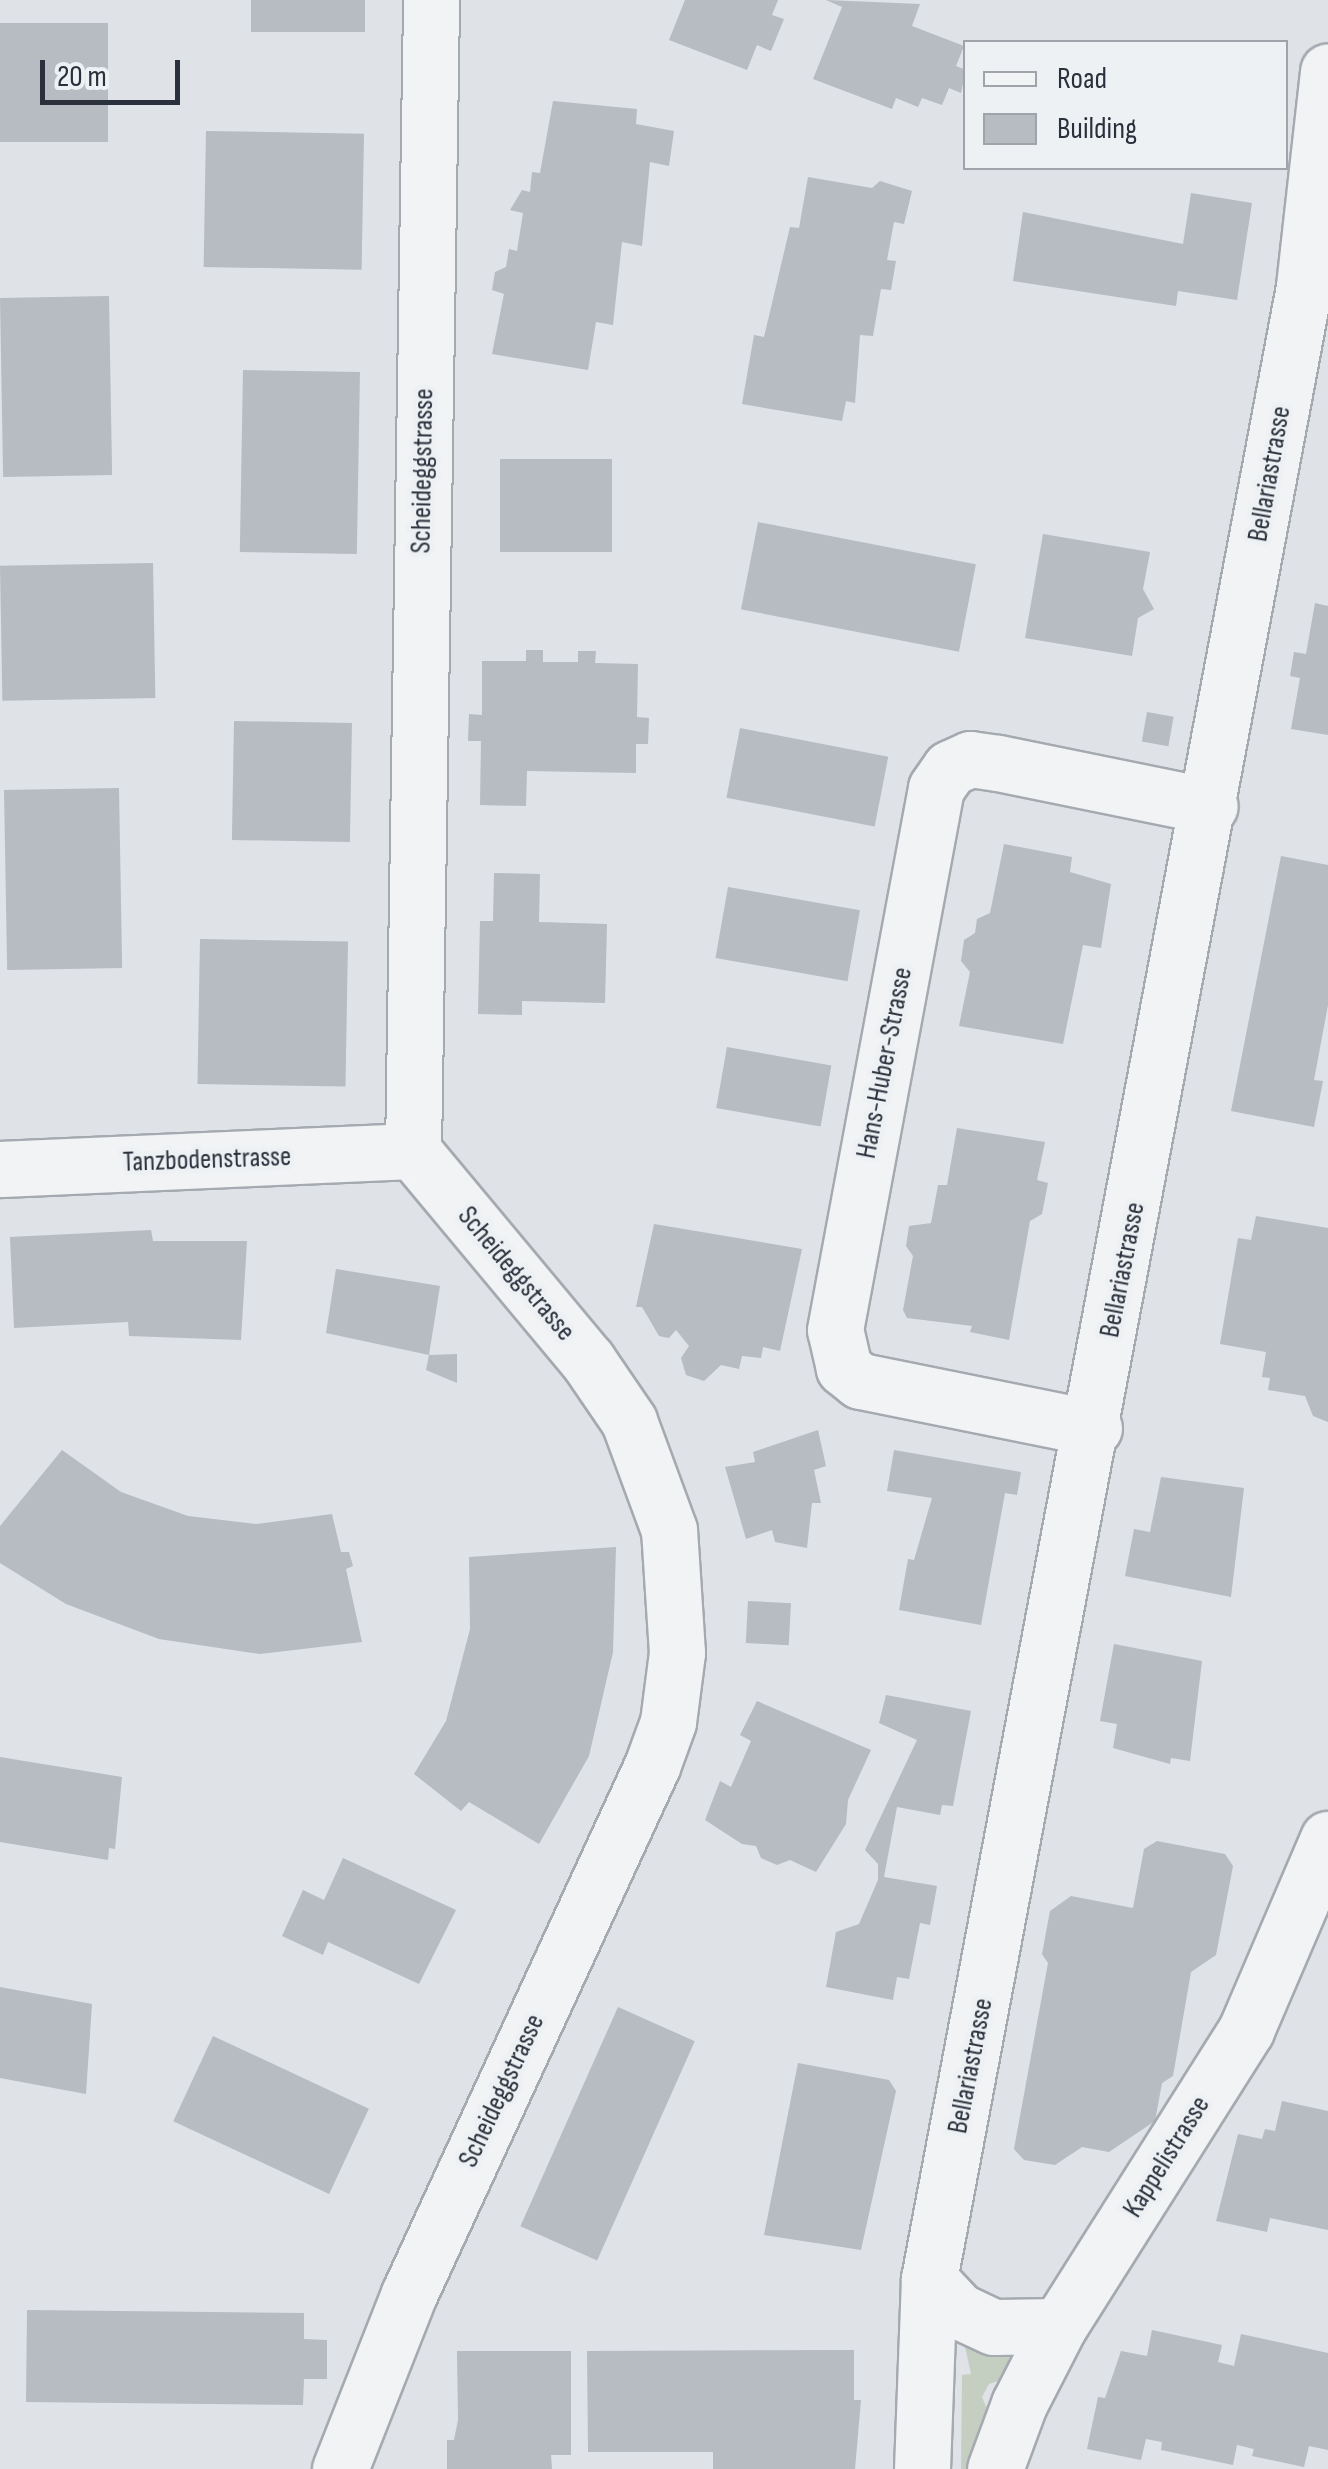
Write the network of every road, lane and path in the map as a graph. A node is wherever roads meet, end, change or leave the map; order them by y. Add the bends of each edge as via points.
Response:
1 (431, 0) edge
2 (1328, 71) edge
3 (1210, 806) junction
4 (413, 1151) junction
5 (0, 1168) edge
6 (1094, 1428) junction
7 (1328, 1839) edge
8 (929, 2280) junction
9 (1059, 2326) junction
10 (340, 2469) edge
11 (922, 2469) edge
12 (996, 2469) edge

1 - 4 street, Scheideggstrasse
2 - 3 street, Bellariastrasse via 1304,286
3 - 6 street, Bellariastrasse
3 - 6 street, Hans-Huber-Strasse via 998,763 970,759 950,768 936,788 834,1330 844,1368 860,1381
4 - 5 street, Tanzbodenstrasse
4 - 10 street, Scheideggstrasse via 588,1361 629,1421 669,1530 677,1653 668,1722 652,1766 409,2294
6 - 8 street, Bellariastrasse
7 - 9 street, Kappelistrasse via 1246,2030
8 - 9 street via 958,2311 994,2327
8 - 11 street, Bellariastrasse
9 - 12 street, Kappelistrasse via 1019,2404

